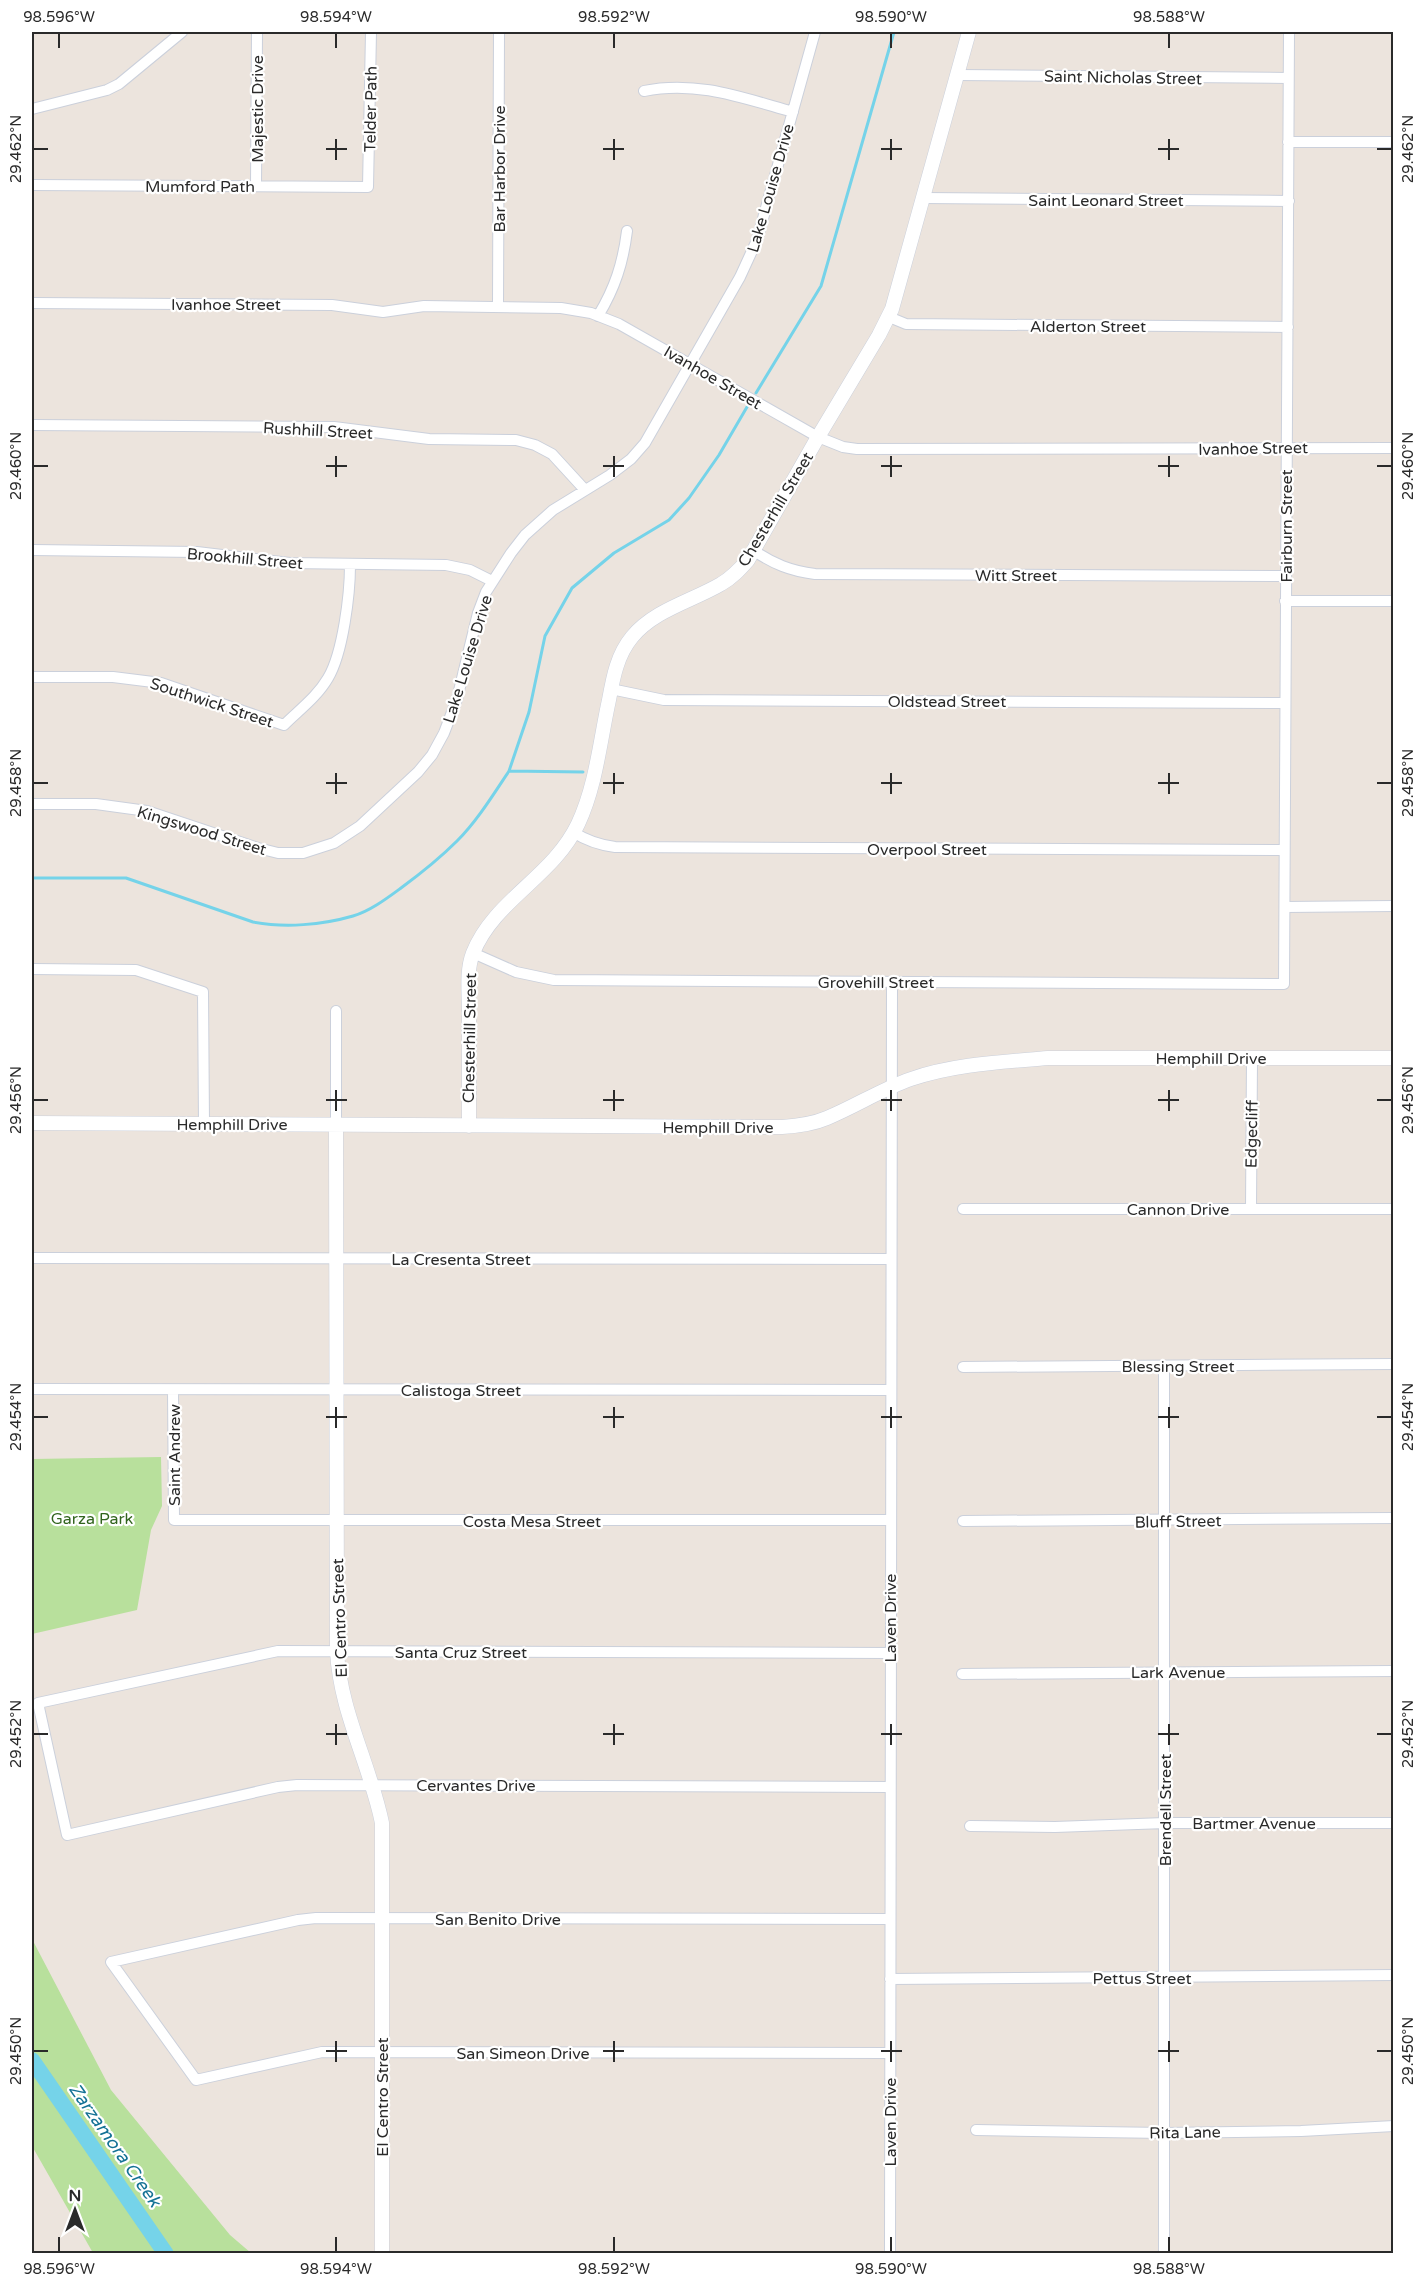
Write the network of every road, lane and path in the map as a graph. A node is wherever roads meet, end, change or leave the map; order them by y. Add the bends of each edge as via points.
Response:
1 (182, 32) edge
2 (257, 32) edge
3 (371, 32) edge
4 (499, 32) edge
5 (814, 32) edge
6 (969, 32) edge
7 (1288, 32) edge
8 (957, 75) junction
9 (1288, 78) junction
10 (644, 91) dead end
11 (32, 109) edge
12 (792, 112) junction
13 (1288, 142) junction
14 (1394, 142) edge
15 (32, 185) edge
16 (256, 186) junction
17 (368, 187) joint
18 (923, 198) junction
19 (1289, 201) junction
20 (627, 231) dead end
21 (32, 303) edge
22 (498, 307) junction
23 (598, 316) junction
24 (889, 317) junction
25 (1288, 327) junction
26 (689, 363) junction
27 (32, 425) edge
28 (818, 437) junction
29 (1286, 448) junction
30 (1394, 448) edge
31 (585, 490) junction
32 (32, 550) edge
33 (753, 550) junction
34 (350, 565) junction
35 (1286, 576) junction
36 (492, 581) junction
37 (1285, 601) junction
38 (1394, 601) edge
39 (32, 676) edge
40 (611, 689) junction
41 (1285, 703) junction
42 (32, 804) edge
43 (573, 832) junction
44 (334, 843) joint
45 (1284, 850) junction
46 (1394, 906) edge
47 (1285, 907) junction
48 (473, 953) junction
49 (32, 969) edge
50 (892, 982) junction
51 (1284, 984) joint
52 (336, 1011) dead end
53 (1252, 1058) junction
54 (1394, 1058) edge
55 (890, 1086) junction
56 (32, 1123) edge
57 (204, 1124) junction
58 (336, 1124) junction
59 (469, 1126) junction
60 (963, 1209) dead end
61 (1251, 1209) junction
62 (1394, 1209) edge
63 (32, 1258) edge
64 (337, 1259) junction
65 (891, 1259) junction
66 (1394, 1364) edge
67 (1164, 1366) junction
68 (963, 1367) dead end
69 (32, 1389) edge
70 (173, 1390) junction
71 (337, 1390) junction
72 (891, 1390) junction
73 (1394, 1518) edge
74 (174, 1520) joint
75 (890, 1520) junction
76 (337, 1521) junction
77 (963, 1521) dead end
78 (1165, 1521) junction
79 (337, 1651) junction
80 (890, 1653) junction
81 (1394, 1671) edge
82 (1165, 1672) junction
83 (962, 1674) dead end
84 (372, 1786) junction
85 (890, 1787) junction
86 (1394, 1823) edge
87 (1166, 1824) junction
88 (970, 1826) dead end
89 (67, 1835) joint
90 (384, 1919) junction
91 (890, 1919) junction
92 (1394, 1975) edge
93 (1165, 1978) junction
94 (890, 1979) junction
95 (382, 2052) junction
96 (890, 2054) junction
97 (195, 2080) joint
98 (1394, 2126) edge
99 (976, 2130) dead end
100 (1164, 2133) junction
101 (382, 2253) edge
102 (890, 2253) edge
103 (1164, 2253) edge

1 - 11 street via 119,84
2 - 16 street, Majestic Drive
3 - 17 street, Telder Path
4 - 22 street, Bar Harbor Drive
5 - 12 street, Lake Louise Drive
6 - 8 street, Chesterhill Street
7 - 9 street, Fairburn Street
8 - 9 street, Saint Nicholas Street
8 - 18 street, Chesterhill Street
9 - 13 street, Fairburn Street
10 - 12 street via 669,87 709,89
12 - 26 street, Lake Louise Drive via 757,240 740,277
13 - 14 street
13 - 19 street, Fairburn Street
15 - 16 street, Mumford Path
16 - 17 street, Mumford Path
18 - 19 street, Saint Leonard Street
18 - 24 street, Chesterhill Street
19 - 25 street, Fairburn Street
20 - 23 street via 621,269
21 - 22 street, Ivanhoe Street via 332,305 383,312 424,306
22 - 23 street, Ivanhoe Street via 561,308
23 - 26 street, Ivanhoe Street
24 - 25 street, Alderton Street via 906,324
24 - 28 street, Chesterhill Street
25 - 29 street, Fairburn Street
26 - 28 street, Ivanhoe Street
26 - 31 street, Lake Louise Drive via 645,442 624,464
27 - 31 street, Rushhill Street via 334,427 429,439 516,440 552,454
28 - 29 street, Ivanhoe Street via 857,449
28 - 33 street, Chesterhill Street
29 - 30 street, Ivanhoe Street
29 - 35 street, Fairburn Street
31 - 36 street, Lake Louise Drive via 553,510 525,536
32 - 34 street, Brookhill Street via 197,552 268,562
33 - 35 street, Witt Street via 784,568 815,574
33 - 40 street, Chesterhill Street via 737,573 723,584 656,617 632,636 620,657
34 - 36 street, Brookhill Street via 446,565 470,570
34 - 39 street, Southwick Street via 349,595 333,669 319,692 284,725 160,683 113,677
35 - 37 street, Fairburn Street
36 - 44 street, Lake Louise Drive via 478,613 457,699 432,755 368,818
37 - 38 street
37 - 41 street, Fairburn Street
40 - 41 street, Oldstead Street via 664,700
40 - 43 street, Chesterhill Street via 592,784
41 - 45 street, Fairburn Street
42 - 44 street, Kingswood Street via 96,804 147,811 278,853 303,853
43 - 45 street, Overpool Street via 615,848
43 - 48 street, Chesterhill Street via 554,861 495,917
45 - 47 street, Fairburn Street
46 - 47 street
47 - 51 street, Fairburn Street
48 - 50 street, Grovehill Street via 516,972 554,980
48 - 59 street, Chesterhill Street via 469,980
49 - 57 street via 127,969 203,992
50 - 51 street, Grovehill Street
50 - 55 street, Laven Drive
52 - 58 street, El Centro Street
53 - 54 street, Hemphill Drive
53 - 55 street, Hemphill Drive via 1048,1058 939,1072
53 - 61 street, Edgecliff
55 - 59 street, Hemphill Drive via 827,1118 782,1127
55 - 65 street, Laven Drive
56 - 57 street, Hemphill Drive
57 - 58 street, Hemphill Drive
58 - 59 street, Hemphill Drive
58 - 64 street, El Centro Street
60 - 61 street, Cannon Drive
61 - 62 street, Cannon Drive
63 - 64 street, La Cresenta Street
64 - 65 street, La Cresenta Street
64 - 71 street, El Centro Street
65 - 72 street, Laven Drive
66 - 67 street, Blessing Street
67 - 68 street, Blessing Street
67 - 78 street, Brendell Street
69 - 70 street, Calistoga Street
70 - 71 street, Calistoga Street
70 - 74 street, Saint Andrew
71 - 72 street, Calistoga Street
71 - 76 street, El Centro Street
72 - 75 street, Laven Drive
73 - 78 street, Bluff Street
74 - 76 street, Costa Mesa Street
75 - 76 street, Costa Mesa Street
75 - 80 street, Laven Drive
76 - 79 street, El Centro Street
77 - 78 street, Bluff Street
78 - 82 street, Brendell Street
79 - 80 street, Santa Cruz Street
79 - 84 street, El Centro Street via 346,1710
79 - 89 street, Santa Cruz Street via 271,1652 38,1703
80 - 85 street, Laven Drive
81 - 82 street, Lark Avenue
82 - 83 street, Lark Avenue
82 - 87 street, Brendell Street
84 - 85 street, Cervantes Drive
84 - 89 street, Cervantes Drive via 278,1788
84 - 90 street, El Centro Street via 382,1822
85 - 91 street, Laven Drive
86 - 87 street, Bartmer Avenue
87 - 88 street, Bartmer Avenue
87 - 93 street, Brendell Street
90 - 91 street, San Benito Drive
90 - 95 street, El Centro Street
90 - 97 street, San Benito Drive via 298,1920 111,1962
91 - 94 street, Laven Drive
92 - 93 street, Pettus Street
93 - 94 street, Pettus Street
93 - 100 street, Brendell Street
94 - 96 street, Laven Drive
95 - 96 street, San Simeon Drive
95 - 97 street, San Simeon Drive via 322,2052
95 - 101 street, El Centro Street
96 - 102 street, Laven Drive
98 - 100 street, Rita Lane
99 - 100 street, Rita Lane
100 - 103 street, Brendell Street

